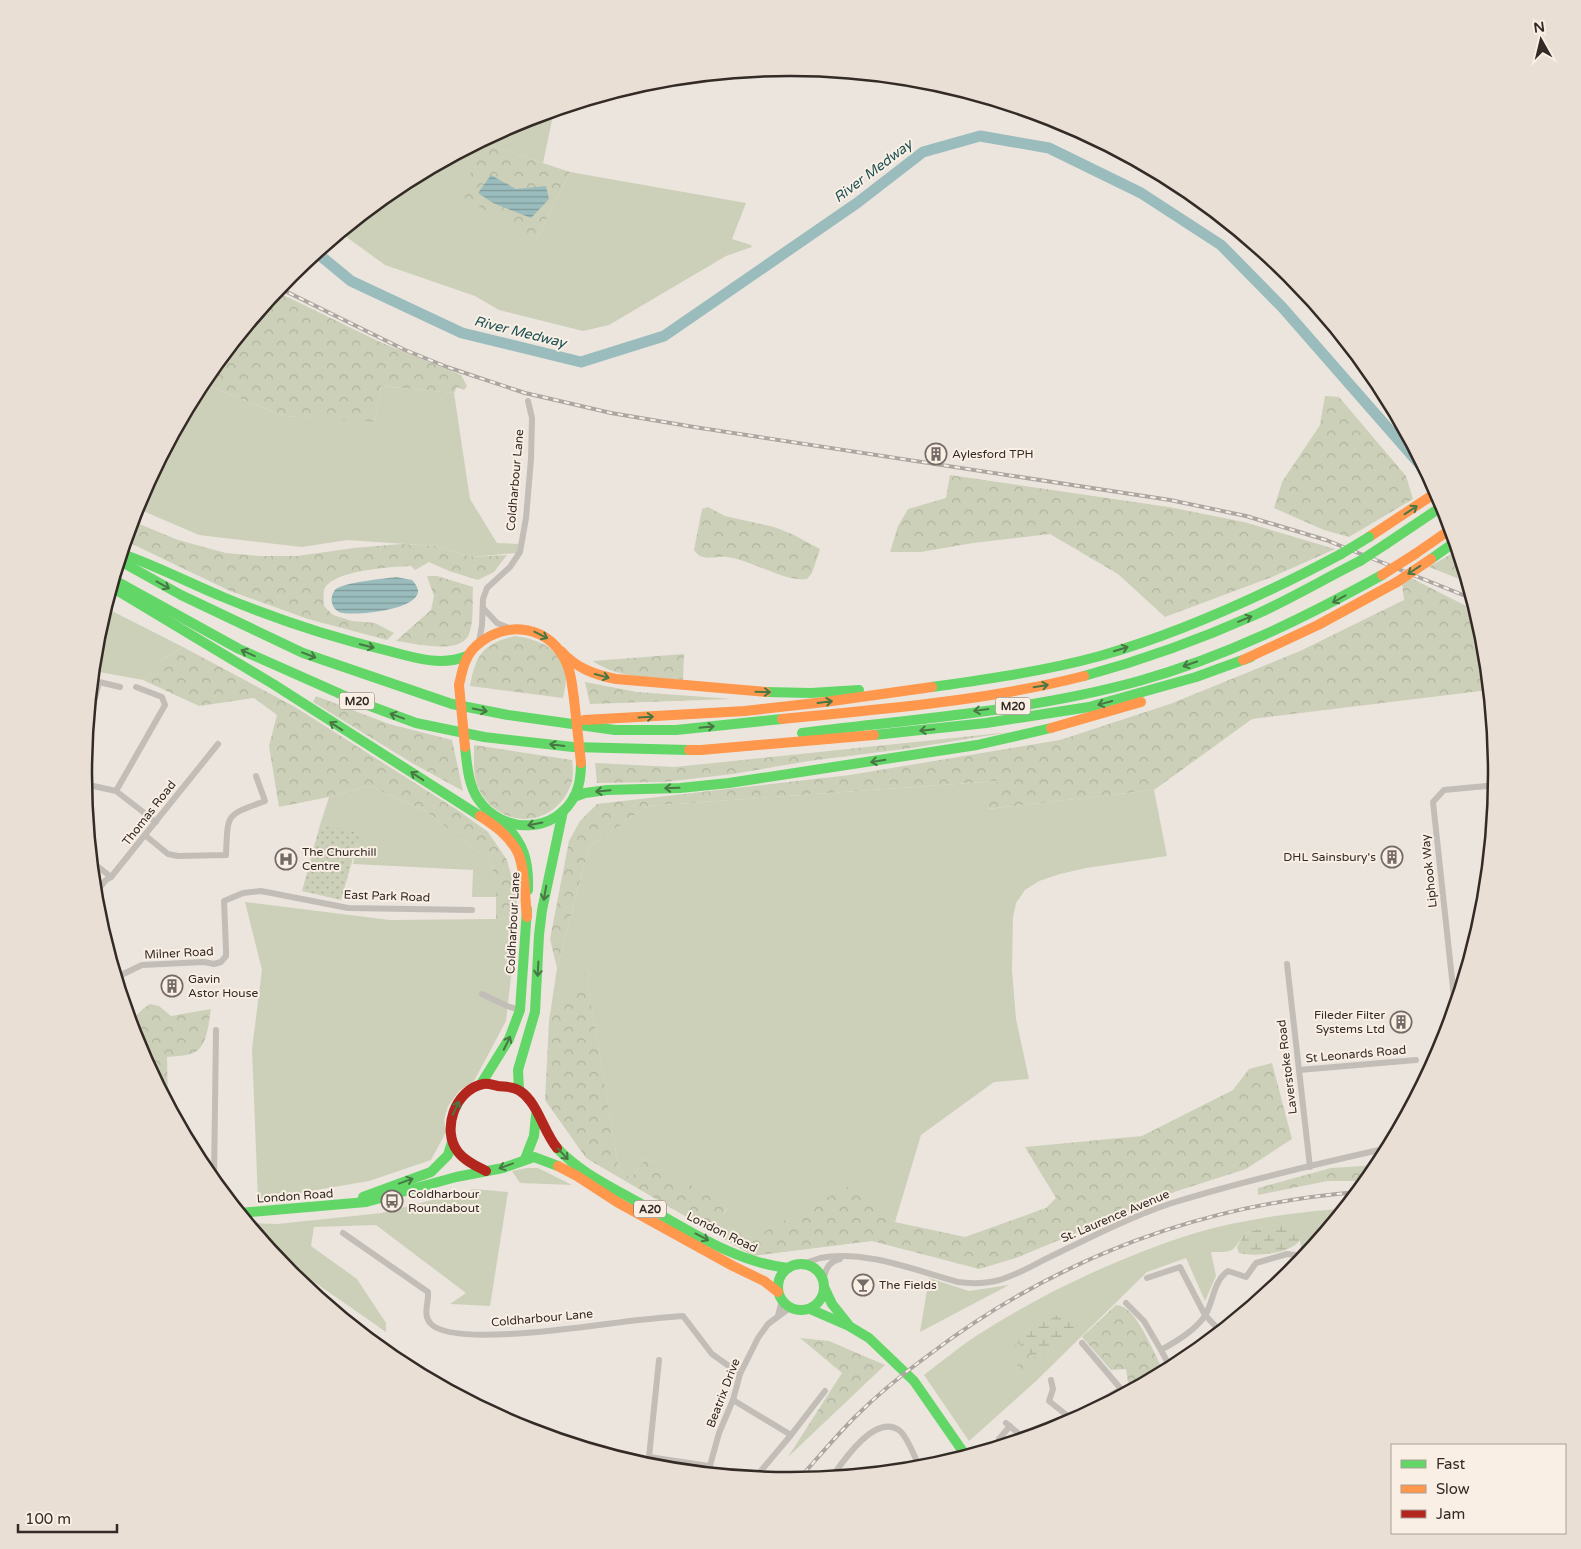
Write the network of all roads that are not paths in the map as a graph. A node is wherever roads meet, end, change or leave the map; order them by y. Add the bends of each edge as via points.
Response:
1 (528, 400) dead end
2 (1431, 496) edge
3 (1437, 510) edge
4 (1446, 533) edge
5 (1450, 545) edge
6 (127, 556) edge
7 (125, 564) edge
8 (119, 583) edge
9 (117, 590) edge
10 (482, 608) junction
11 (510, 628) junction
12 (479, 642) junction
13 (561, 651) junction
14 (468, 656) junction
15 (1251, 657) junction
16 (988, 679) junction
17 (120, 687) dead end
18 (136, 687) dead end
19 (98, 688) edge
20 (554, 722) junction
21 (218, 744) dead end
22 (623, 750) junction
23 (256, 776) dead end
24 (93, 786) edge
25 (1488, 786) edge
26 (116, 791) junction
27 (574, 797) junction
28 (457, 800) junction
29 (562, 811) junction
30 (492, 816) junction
31 (156, 822) junction
32 (503, 822) junction
33 (146, 836) junction
34 (98, 867) edge
35 (111, 878) junction
36 (101, 885) edge
37 (243, 893) joint
38 (472, 910) dead end
39 (527, 917) junction
40 (1287, 964) dead end
41 (122, 975) edge
42 (1454, 993) edge
43 (482, 994) dead end
44 (520, 1010) junction
45 (216, 1030) dead end
46 (1416, 1060) dead end
47 (1299, 1070) junction
48 (481, 1084) junction
49 (519, 1090) junction
50 (536, 1114) junction
51 (452, 1142) junction
52 (1378, 1150) edge
53 (525, 1159) junction
54 (1310, 1167) junction
55 (214, 1168) edge
56 (487, 1172) junction
57 (344, 1204) junction
58 (247, 1212) edge
59 (342, 1233) dead end
60 (1296, 1255) edge
61 (854, 1257) junction
62 (802, 1264) junction
63 (788, 1268) junction
64 (1147, 1278) dead end
65 (823, 1284) junction
66 (780, 1296) junction
67 (1126, 1303) dead end
68 (791, 1307) junction
69 (810, 1308) junction
70 (1205, 1315) junction
71 (777, 1317) junction
72 (849, 1326) junction
73 (1217, 1327) edge
74 (1082, 1344) dead end
75 (1161, 1350) junction
76 (659, 1360) dead end
77 (1167, 1362) edge
78 (740, 1374) junction
79 (1051, 1380) dead end
80 (1121, 1389) edge
81 (824, 1391) dead end
82 (733, 1400) junction
83 (1067, 1416) edge
84 (1020, 1434) edge
85 (791, 1435) junction
86 (999, 1439) dead end
87 (962, 1451) edge
88 (648, 1457) joint
89 (916, 1461) edge
90 (674, 1463) edge
91 (709, 1468) edge
92 (836, 1471) edge
93 (760, 1472) edge

1 - 10 street, Coldharbour Lane via 532,418 531,459 520,552 510,567 487,588
16 -> 2 main road, M20, bridge via 1099,656 1181,629 1266,594 1341,554
20 -> 3 main road, M20, bridge via 616,730 676,730 924,705 1056,683 1121,666 1259,613 1360,561
4 -> 22 main road, M20, bridge via 1382,575 1258,639 1180,668 1103,690 1004,707 743,741
5 -> 15 main road, M20, bridge via 1397,582
6 -> 14 main road via 279,619 364,645 434,661 453,662
7 -> 20 main road, M20 via 247,627 338,666 452,704
22 -> 8 main road, M20 via 484,737 416,723 354,700 239,649
28 -> 9 main road, M20
10 - 11 street via 497,622
10 - 12 street, Coldharbour Lane
11 - 12 main road
11 -> 13 main road via 540,634
12 - 14 main road
13 -> 16 main road, M20 via 579,667 608,678 746,692 856,690
13 - 27 main road, bridge via 571,674 581,763
14 - 30 main road, bridge via 459,685 468,770 473,789
15 -> 22 main road, M20 via 1136,695 1041,716 701,750
15 -> 27 main road, M20 via 1163,695 1066,724 978,745 729,783 607,790
20 -> 16 main road, M20 via 737,712
17 - 19 street via 99,682
18 - 26 street via 162,698 165,705
21 - 31 street, Thomas Road
23 - 33 street via 265,801 235,812 230,818 226,855 168,854
24 - 26 street
25 - 42 street, Liphook Way via 1444,790 1433,802
26 - 31 street
27 - 29 main road
28 - 30 main road, M20
28 - 39 main road, M20 via 503,833 517,851
29 -> 32 main road via 536,825
29 -> 49 main road via 545,892 535,1012 519,1064
30 - 32 main road
31 - 33 street, Thomas Road
32 - 39 main road, Coldharbour Lane via 518,837 527,857
33 - 35 street, Thomas Road
34 - 35 street
35 - 36 street, Thomas Road
37 - 38 street, East Park Road via 261,892 348,908
37 - 41 street, Milner Road via 224,901 226,956 221,962 142,965
39 - 44 main road, Coldharbour Lane
40 - 47 street, Laverstoke Road
43 - 44 street
48 -> 44 main road, Coldharbour Lane via 504,1050
45 - 55 street
46 - 47 street, St Leonards Road
47 - 54 street, Laverstoke Road
48 - 49 main road
51 -> 48 main road via 450,1124 453,1112 459,1100
49 - 50 main road
50 - 53 main road via 534,1136
50 -> 63 main road, London Road / A20 via 553,1143 580,1169 705,1240 745,1259
51 - 56 main road via 469,1164
57 -> 51 main road, London Road via 431,1172 448,1155
52 - 54 street, St. Laurence Avenue
53 -> 56 main road
53 - 66 main road, London Road / A20 via 534,1158 553,1164 577,1176 618,1202 751,1274
54 - 61 street, St. Laurence Avenue via 1171,1204 1099,1233 1013,1276 987,1283 958,1282
56 - 57 main road, London Road via 456,1177 366,1202
57 - 58 main road, London Road
59 - 78 street, Coldharbour Lane via 428,1292 427,1317 438,1330 490,1336 683,1316 712,1354
60 - 70 street via 1287,1254 1256,1263 1246,1277 1228,1271 1220,1276
61 - 62 street, St. Laurence Avenue via 821,1258
61 - 65 street, St. Laurence Avenue via 830,1263
62 - 63 main road
62 - 65 main road via 815,1269
63 - 66 main road via 779,1278
64 - 70 street via 1180,1267
65 - 69 main road via 820,1300
65 - 72 main road via 832,1304
66 - 68 main road
66 - 71 street, Beatrix Drive via 781,1310
67 - 75 street via 1144,1321
68 - 69 main road
68 - 71 street, Beatrix Drive
69 - 72 main road
70 - 73 street
70 - 75 street via 1182,1338
71 - 78 street, Beatrix Drive via 763,1331
72 - 87 main road via 869,1338 914,1382
74 - 80 street
75 - 77 street
76 - 88 street
78 - 82 street, Beatrix Drive
79 - 83 street via 1053,1389 1048,1401
81 - 85 street
82 - 85 street
82 - 91 street, Beatrix Drive
84 - 86 street via 1008,1424
85 - 93 street
88 - 90 street
89 - 92 street via 902,1432 889,1427 865,1436

